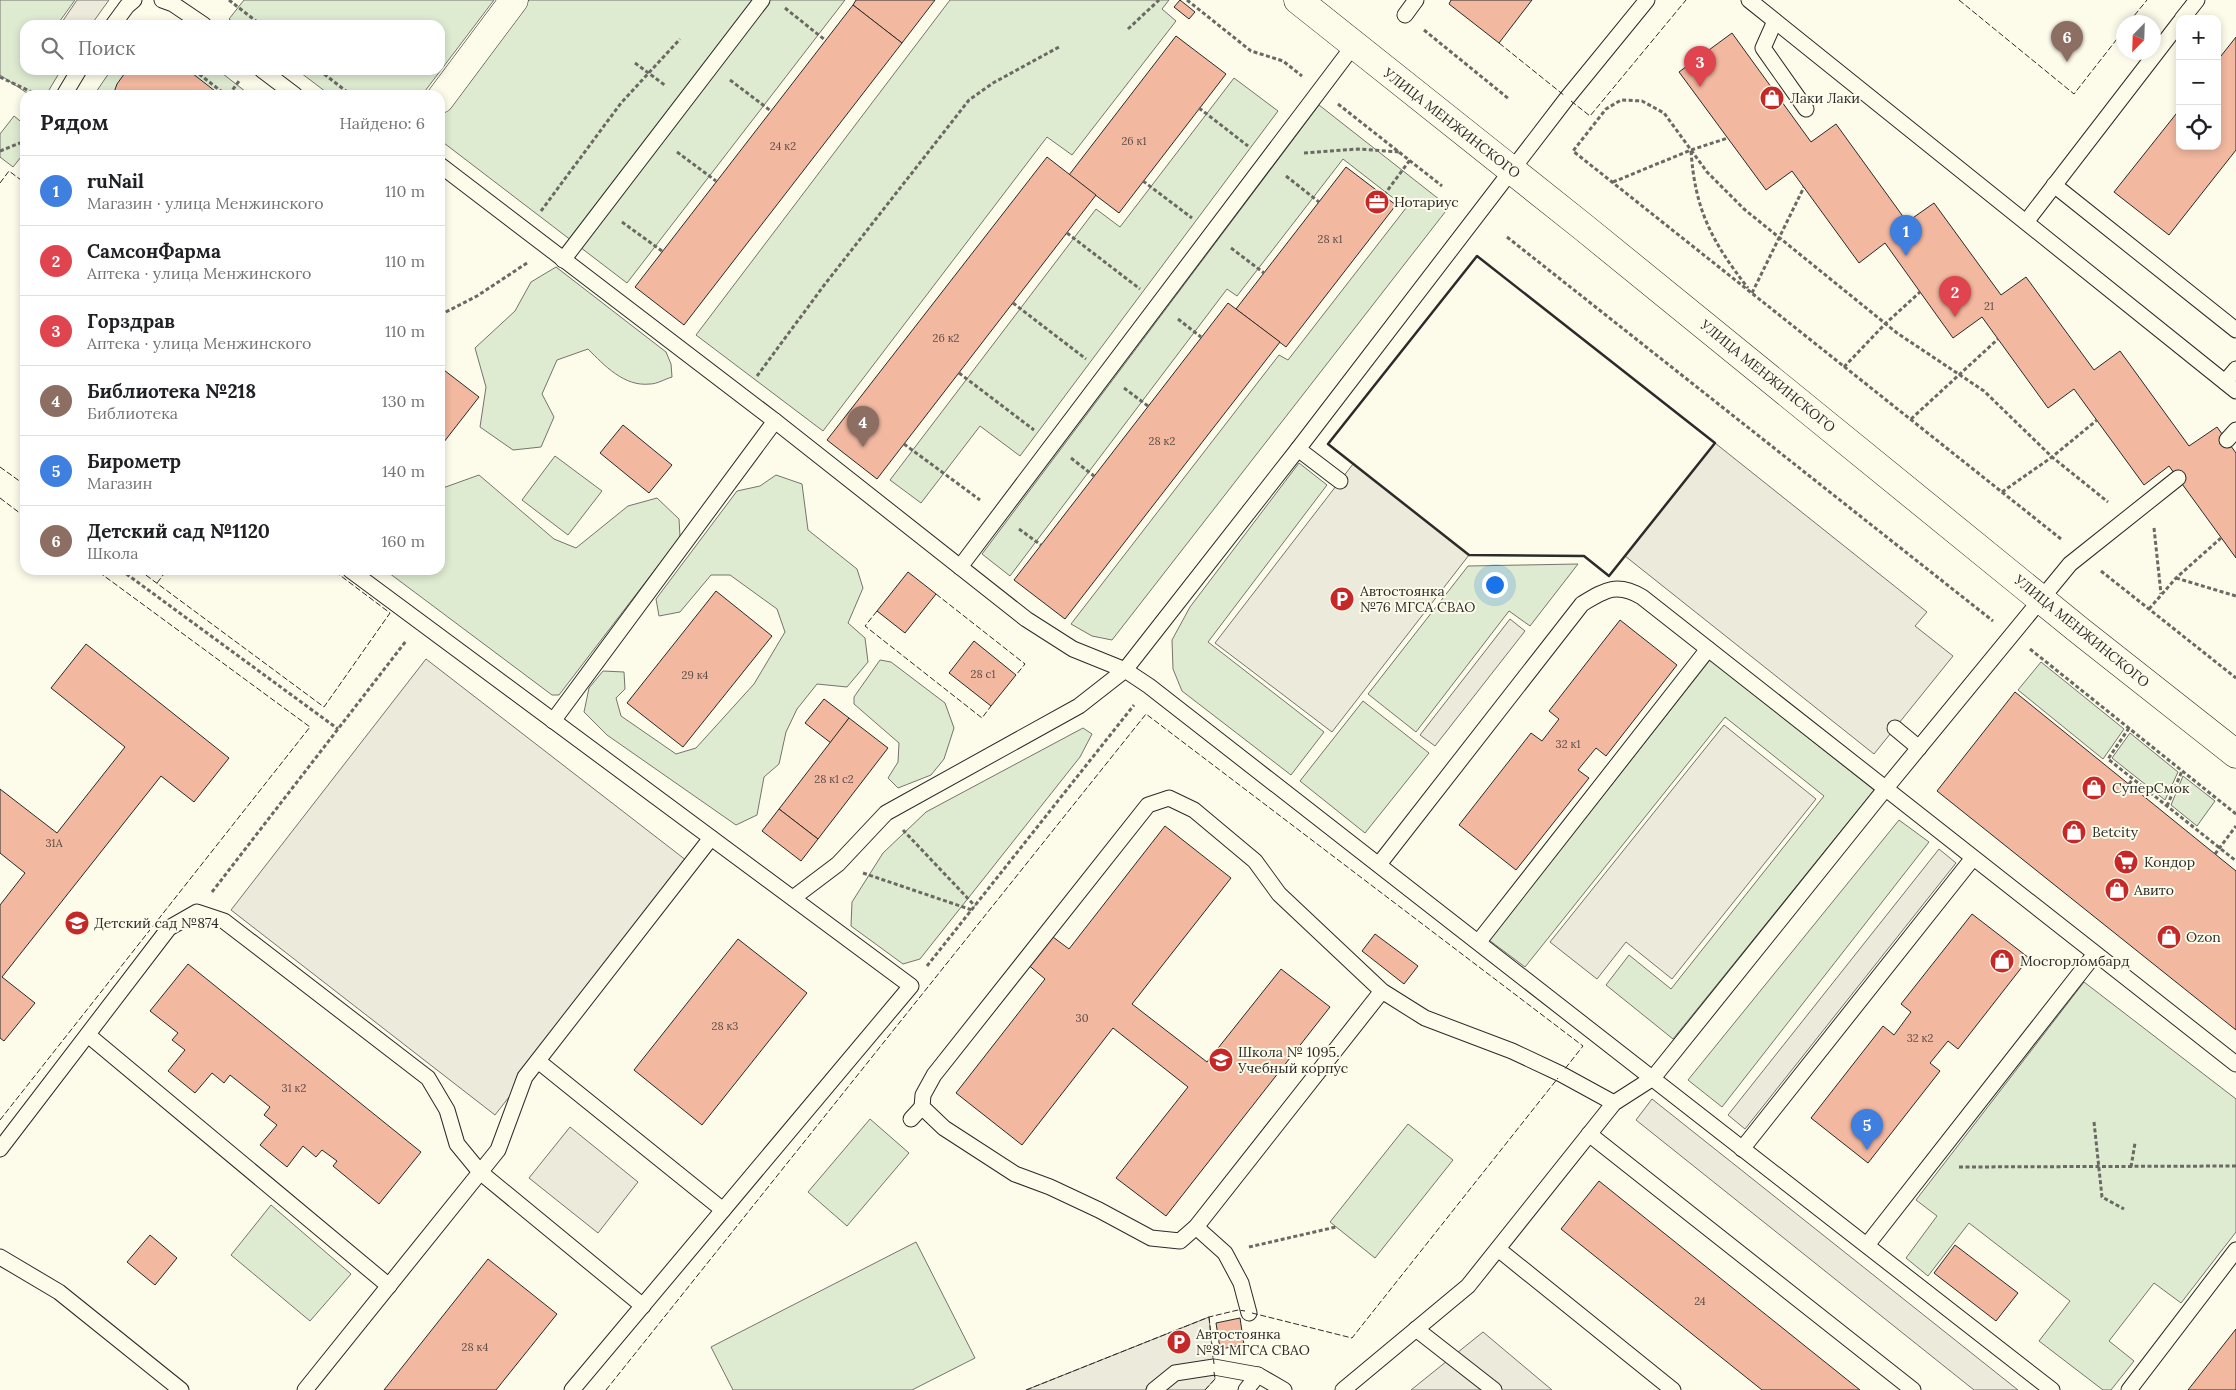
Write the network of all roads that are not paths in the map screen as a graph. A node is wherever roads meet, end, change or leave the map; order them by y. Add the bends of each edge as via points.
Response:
1 (134, 0) edge
2 (162, 0) edge
3 (514, 0) edge
4 (762, 0) edge
5 (1298, 0) edge
6 (1416, 0) edge
7 (1647, 0) edge
8 (1749, 0) edge
9 (2197, 0) edge
10 (1404, 15) road end
11 (2185, 15) edge
12 (117, 20) edge
13 (197, 20) edge
14 (1775, 21) junction
15 (2176, 27) edge
16 (1354, 45) junction
17 (76, 75) edge
18 (269, 75) edge
19 (67, 90) edge
20 (288, 90) edge
21 (445, 92) edge
22 (1806, 109) dead end
23 (445, 169) edge
24 (1512, 170) junction
25 (2054, 185) junction
26 (2026, 222) junction
27 (563, 260) junction
28 (2236, 330) edge
29 (2236, 369) edge
30 (2230, 387) edge
31 (775, 421) junction
32 (1298, 448) junction
33 (2178, 478) dead end
34 (1340, 481) dead end
35 (960, 567) junction
36 (357, 575) edge
37 (2042, 600) junction
38 (1708, 649) junction
39 (1125, 670) junction
40 (553, 721) junction
41 (1895, 728) dead end
42 (1919, 748) junction
43 (2236, 754) edge
44 (1886, 788) junction
45 (711, 838) junction
46 (1973, 858) junction
47 (1380, 863) junction
48 (793, 898) junction
49 (1480, 940) junction
50 (2095, 954) junction
51 (1382, 991) junction
52 (88, 1035) junction
53 (538, 1061) junction
54 (2236, 1064) edge
55 (1653, 1078) junction
56 (1614, 1103) junction
57 (922, 1107) junction
58 (911, 1119) dead end
59 (1589, 1134) junction
60 (0, 1148) edge
61 (1742, 1149) junction
62 (480, 1172) junction
63 (723, 1210) junction
64 (1196, 1227) junction
65 (1867, 1245) junction
66 (1498, 1249) junction
67 (2236, 1250) edge
68 (0, 1257) edge
69 (389, 1286) junction
70 (643, 1306) junction
71 (1249, 1313) dead end
72 (1416, 1329) junction
73 (1258, 1375) junction
74 (1353, 1387) edge
75 (181, 1390) edge
76 (305, 1390) edge
77 (572, 1390) edge
78 (1154, 1390) edge
79 (1246, 1390) edge
80 (1284, 1390) edge
81 (1494, 1390) edge
82 (1673, 1390) edge
83 (1913, 1390) edge
84 (2052, 1390) edge
85 (2128, 1390) edge

1 - 12 lane
2 - 13 lane
3 - 21 main road
4 - 27 lane
5 - 16 main road, УЛИЦА МЕНЖИНСКОГО
6 - 10 lane
7 - 24 lane
8 - 14 lane
9 - 11 lane
14 - 22 lane via 1763,48
14 - 26 lane
15 - 25 lane
16 - 24 main road, УЛИЦА МЕНЖИНСКОГО
16 - 35 lane
17 - 19 lane
18 - 20 lane
23 - 27 lane
24 - 32 lane
24 - 37 main road, УЛИЦА МЕНЖИНСКОГО
25 - 26 lane
25 - 28 lane
26 - 30 lane
27 - 31 lane
29 - 30 lane
31 - 35 lane
31 - 40 lane
32 - 34 lane
32 - 39 lane
33 - 37 lane via 2070,564
35 - 39 lane via 1026,619 1073,648
36 - 40 lane
37 - 42 lane
37 - 43 main road, УЛИЦА МЕНЖИНСКОГО
38 - 44 lane
38 - 47 lane via 1631,590 1606,590 1582,604
38 - 49 lane
39 - 47 lane
39 - 48 lane via 1079,706 886,813 838,864
40 - 45 lane
41 - 42 lane
42 - 44 lane
44 - 46 lane
44 - 55 lane
45 - 48 lane
45 - 53 lane
46 - 50 lane
46 - 61 lane
47 - 49 lane
48 - 63 lane via 911,986
49 - 55 lane
50 - 54 lane
50 - 65 lane
51 - 56 lane via 1425,1018 1512,1051
51 - 57 lane via 1280,894 1255,861 1194,810 1169,798 1148,805 934,1075 923,1095
51 - 64 lane
52 - 60 lane
52 - 62 lane via 169,928 197,912 224,921 428,1078 447,1110 457,1144
52 - 69 lane
53 - 62 lane via 525,1077 498,1150
53 - 63 lane
55 - 56 lane
55 - 61 lane
56 - 59 lane
57 - 58 lane
57 - 64 lane via 944,1128 1015,1174 1050,1187 1152,1238 1180,1242
59 - 66 lane
59 - 83 lane
61 - 65 lane
62 - 69 lane
62 - 70 lane
63 - 70 lane
64 - 71 lane via 1225,1252 1241,1284
65 - 84 lane
66 - 72 lane via 1468,1286
66 - 82 lane
67 - 85 lane
68 - 75 lane via 59,1292
69 - 76 lane
70 - 77 lane
72 - 74 lane
72 - 81 lane
73 - 78 lane via 1214,1367 1175,1373
73 - 79 lane
73 - 80 lane

